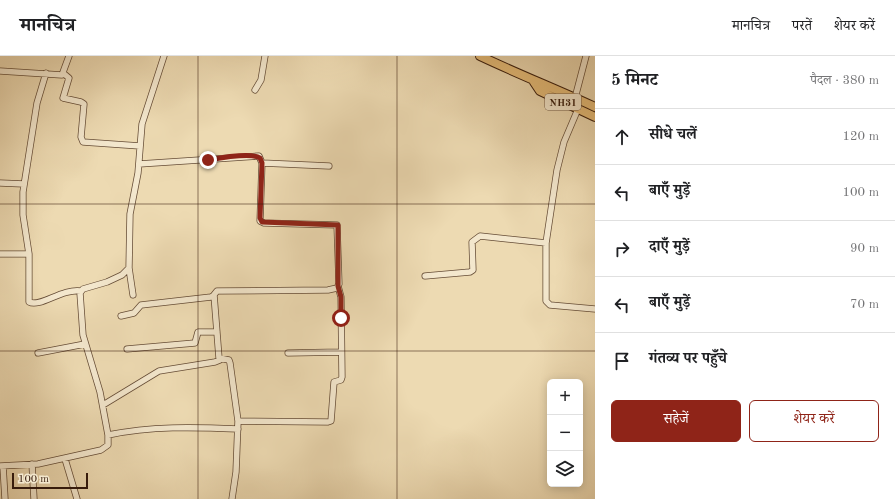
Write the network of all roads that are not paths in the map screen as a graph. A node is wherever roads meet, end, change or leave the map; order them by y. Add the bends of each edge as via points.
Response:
1 (69, 56) edge
2 (164, 56) edge
3 (265, 56) edge
4 (480, 56) edge
5 (586, 56) edge
6 (0, 71) edge
7 (46, 73) junction
8 (63, 73) junction
9 (534, 82) junction
10 (255, 90) dead end
11 (575, 98) junction
12 (595, 107) edge
13 (578, 109) junction
14 (595, 117) edge
15 (140, 146) junction
16 (262, 163) junction
17 (139, 164) junction
18 (329, 166) dead end
19 (0, 183) edge
20 (24, 184) junction
21 (546, 243) junction
22 (0, 254) edge
23 (28, 254) junction
24 (129, 268) junction
25 (425, 276) dead end
26 (338, 286) junction
27 (80, 291) junction
28 (133, 295) dead end
29 (214, 295) junction
30 (595, 309) edge
31 (121, 316) dead end
32 (217, 332) junction
33 (85, 344) junction
34 (126, 349) dead end
35 (341, 352) junction
36 (38, 353) dead end
37 (288, 353) dead end
38 (220, 360) junction
39 (103, 405) junction
40 (238, 421) junction
41 (238, 429) junction
42 (108, 435) junction
43 (65, 459) junction
44 (32, 464) junction
45 (2, 466) edge
46 (5, 499) edge
47 (34, 499) edge
48 (77, 499) edge
49 (232, 499) edge

1 - 8 street
2 - 15 street via 145,113
3 - 10 street via 261,80
4 - 9 highway, NH31
5 - 11 street
6 - 7 street
7 - 8 street
7 - 20 street via 37,103
8 - 15 street via 69,78 63,98 84,104 80,138 83,142
9 - 11 highway, NH31
9 - 13 highway, NH31 via 540,91
11 - 12 highway, NH31
13 - 14 highway, NH31
13 - 21 street via 561,154
15 - 17 street
16 - 17 street via 255,155
16 - 18 street
16 - 26 street via 260,221 338,225
17 - 24 street via 130,214
19 - 20 street
20 - 23 street via 23,209
21 - 25 street via 480,236 472,242 473,270
21 - 30 street via 547,303
22 - 23 street
23 - 27 street via 29,303 45,302 56,294
24 - 27 street via 122,275
24 - 28 street
26 - 29 street via 328,290 217,291
26 - 35 street via 341,297
27 - 33 street via 80,318
29 - 31 street via 141,305 134,312
29 - 32 street
32 - 34 street via 198,332 195,343
32 - 38 street
33 - 36 street
33 - 39 street
35 - 37 street
35 - 40 street via 342,377 341,380 334,382 330,422
38 - 39 street via 159,371
38 - 40 street via 230,361
39 - 42 street
40 - 41 street
41 - 42 street via 170,427
41 - 49 street
42 - 43 street via 108,445 101,450
43 - 44 street
43 - 48 street
44 - 45 street
44 - 47 street
45 - 46 street

